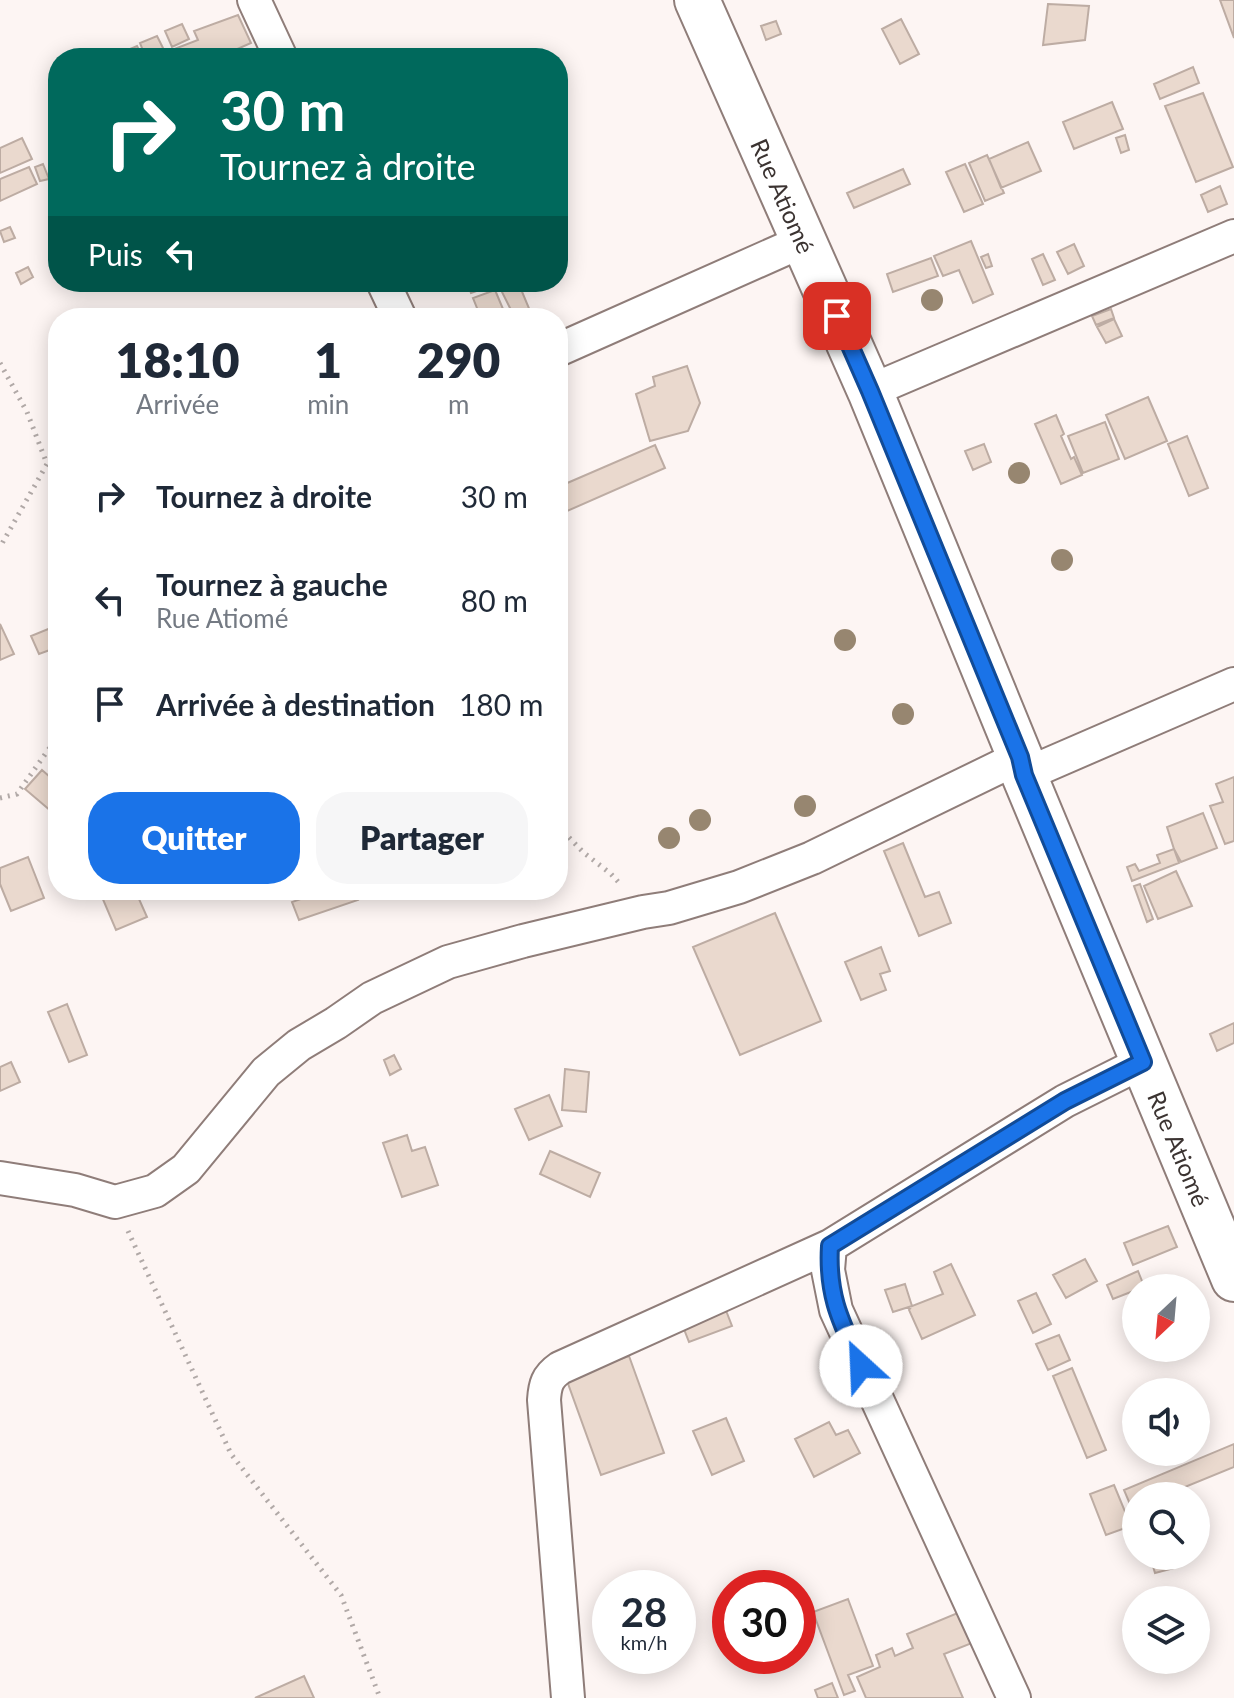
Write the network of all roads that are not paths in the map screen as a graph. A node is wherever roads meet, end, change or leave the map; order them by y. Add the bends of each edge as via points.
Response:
1 (254, 0) edge
2 (697, 0) edge
3 (276, 48) edge
4 (1234, 236) edge
5 (803, 241) junction
6 (568, 346) edge
7 (870, 391) junction
8 (1234, 684) edge
9 (1022, 766) junction
10 (1143, 1062) junction
11 (0, 1178) edge
12 (830, 1246) junction
13 (1234, 1279) edge
14 (568, 1698) edge
15 (1014, 1698) edge

1 - 3 street
2 - 5 street, Rue Atiomé
4 - 7 street
5 - 6 street
5 - 7 street, Rue Atiomé
7 - 9 street, Rue Atiomé
8 - 9 street
9 - 10 street, Rue Atiomé
9 - 11 street via 739,887 448,962 372,998 266,1072 186,1169 155,1191 115,1202
10 - 12 street via 1065,1101
10 - 13 street, Rue Atiomé
12 - 14 street via 550,1375 544,1400
12 - 15 street via 828,1270 836,1310

